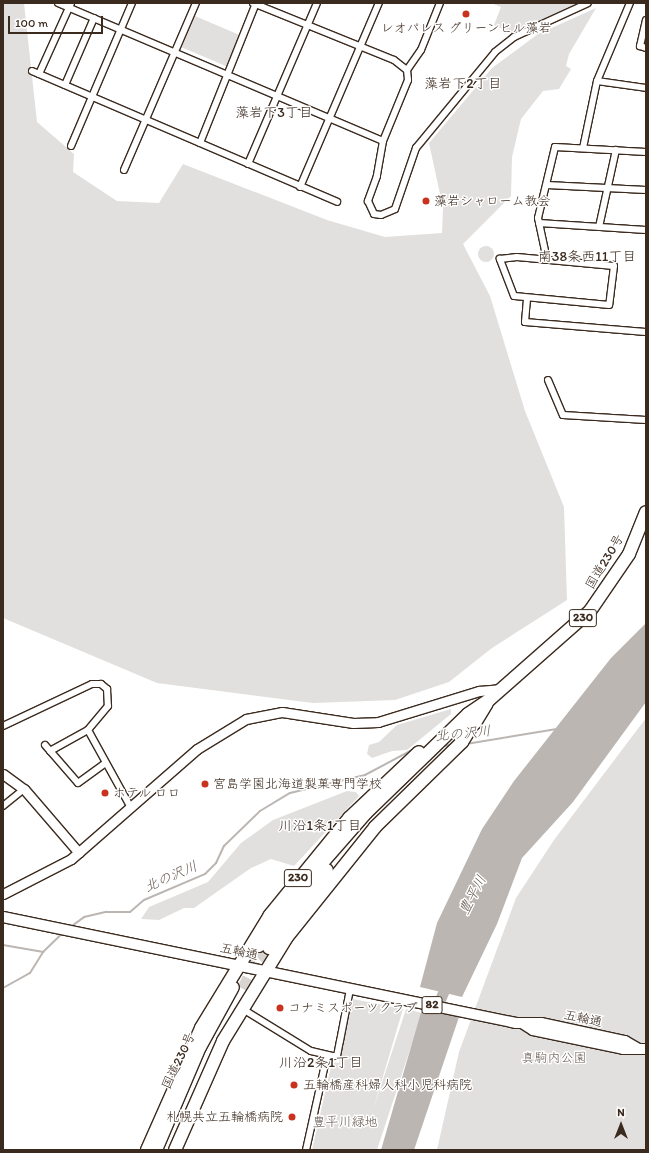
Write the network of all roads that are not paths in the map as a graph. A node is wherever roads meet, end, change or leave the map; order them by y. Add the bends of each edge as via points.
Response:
1 (58, 3) edge
2 (132, 3) edge
3 (196, 3) edge
4 (255, 3) edge
5 (317, 3) edge
6 (379, 3) edge
7 (440, 3) edge
8 (588, 3) edge
9 (630, 3) edge
10 (70, 6) edge
11 (94, 18) junction
12 (646, 20) edge
13 (308, 25) junction
14 (120, 30) junction
15 (360, 46) junction
16 (646, 48) edge
17 (175, 53) junction
18 (407, 70) junction
19 (32, 71) dead end
20 (39, 74) junction
21 (228, 75) junction
22 (597, 81) junction
23 (65, 86) junction
24 (646, 88) edge
25 (279, 95) junction
26 (91, 97) junction
27 (329, 118) junction
28 (145, 120) junction
29 (383, 141) junction
30 (200, 143) junction
31 (70, 146) dead end
32 (583, 148) junction
33 (616, 150) junction
34 (646, 152) edge
35 (248, 164) junction
36 (124, 170) dead end
37 (546, 185) junction
38 (300, 186) junction
39 (607, 187) junction
40 (646, 190) edge
41 (337, 202) dead end
42 (540, 223) junction
43 (599, 227) junction
44 (646, 230) edge
45 (547, 260) junction
46 (527, 299) junction
47 (646, 332) edge
48 (548, 380) dead end
49 (646, 420) edge
50 (646, 512) edge
51 (502, 690) junction
52 (489, 700) junction
53 (3, 726) edge
54 (88, 730) junction
55 (466, 733) junction
56 (441, 737) junction
57 (45, 745) dead end
58 (50, 751) junction
59 (106, 763) junction
60 (3, 774) edge
61 (24, 789) junction
62 (3, 806) edge
63 (130, 808) junction
64 (79, 853) junction
65 (3, 894) edge
66 (3, 916) edge
67 (238, 964) junction
68 (264, 971) junction
69 (350, 989) junction
70 (241, 1008) junction
71 (642, 1049) edge
72 (327, 1055) junction
73 (147, 1150) edge
74 (156, 1150) edge
75 (166, 1150) edge
76 (175, 1150) edge
77 (306, 1150) edge

1 - 10 street
2 - 14 street
3 - 17 street
4 - 13 street
4 - 21 street
5 - 13 street
6 - 15 street
7 - 18 street via 421,50
8 - 29 street via 514,37 495,52 416,148 395,209 381,215 374,214 368,200 377,176
9 - 22 street
10 - 11 street
10 - 20 street
11 - 14 street
11 - 23 street
12 - 16 street via 640,46
13 - 15 street
13 - 25 street
14 - 17 street
14 - 26 street
15 - 18 street via 394,60
15 - 27 street
17 - 21 street
17 - 28 street
18 - 29 street via 408,80
19 - 20 street
20 - 23 street
21 - 25 street
21 - 30 street
22 - 24 street
22 - 32 street
23 - 26 street
25 - 27 street
25 - 35 street
26 - 28 street
26 - 31 street
27 - 29 street
27 - 38 street
28 - 30 street
28 - 36 street
30 - 35 street
32 - 33 street
32 - 37 street via 555,147
33 - 34 street
33 - 39 street
35 - 38 street
37 - 39 street
37 - 42 street
38 - 41 street
39 - 40 street
39 - 43 street
42 - 43 street
42 - 45 street
43 - 44 street
45 - 46 street via 500,259 514,296
45 - 46 street via 614,266 609,305
46 - 47 street via 525,322
48 - 49 street via 563,415
50 - 51 highway, 国道230号 / 230 via 633,546 598,601 571,630
51 - 52 highway, 国道230号 / 230
51 - 63 street via 479,692 378,722 354,723 282,712 255,716 197,749
52 - 55 highway, 国道230号 / 230
52 - 56 highway, 国道230号 / 230
53 - 54 street via 92,684 101,684 107,690 108,706
54 - 58 street
54 - 59 street
55 - 56 highway, 国道230号 / 230 via 399,792 326,870 264,947 319,866 383,795
55 - 68 highway via 333,876
56 - 67 highway, 230 via 368,798 306,866
57 - 58 street
58 - 59 street via 78,783
59 - 63 street
60 - 61 street
61 - 62 street
61 - 64 street
63 - 64 street
64 - 65 street
66 - 67 main road, 五輪通 / 82
67 - 68 main road, 五輪通 / 82
67 - 73 highway via 175,1080
68 - 69 main road, 五輪通 / 82
68 - 70 highway
69 - 71 main road, 五輪通 / 82 via 522,1023 541,1031 623,1049
69 - 72 street via 337,1056
70 - 72 street via 311,1051
70 - 76 highway via 206,1074
72 - 77 street
74 - 75 highway, 国道230号 via 200,1047 238,988 192,1086

